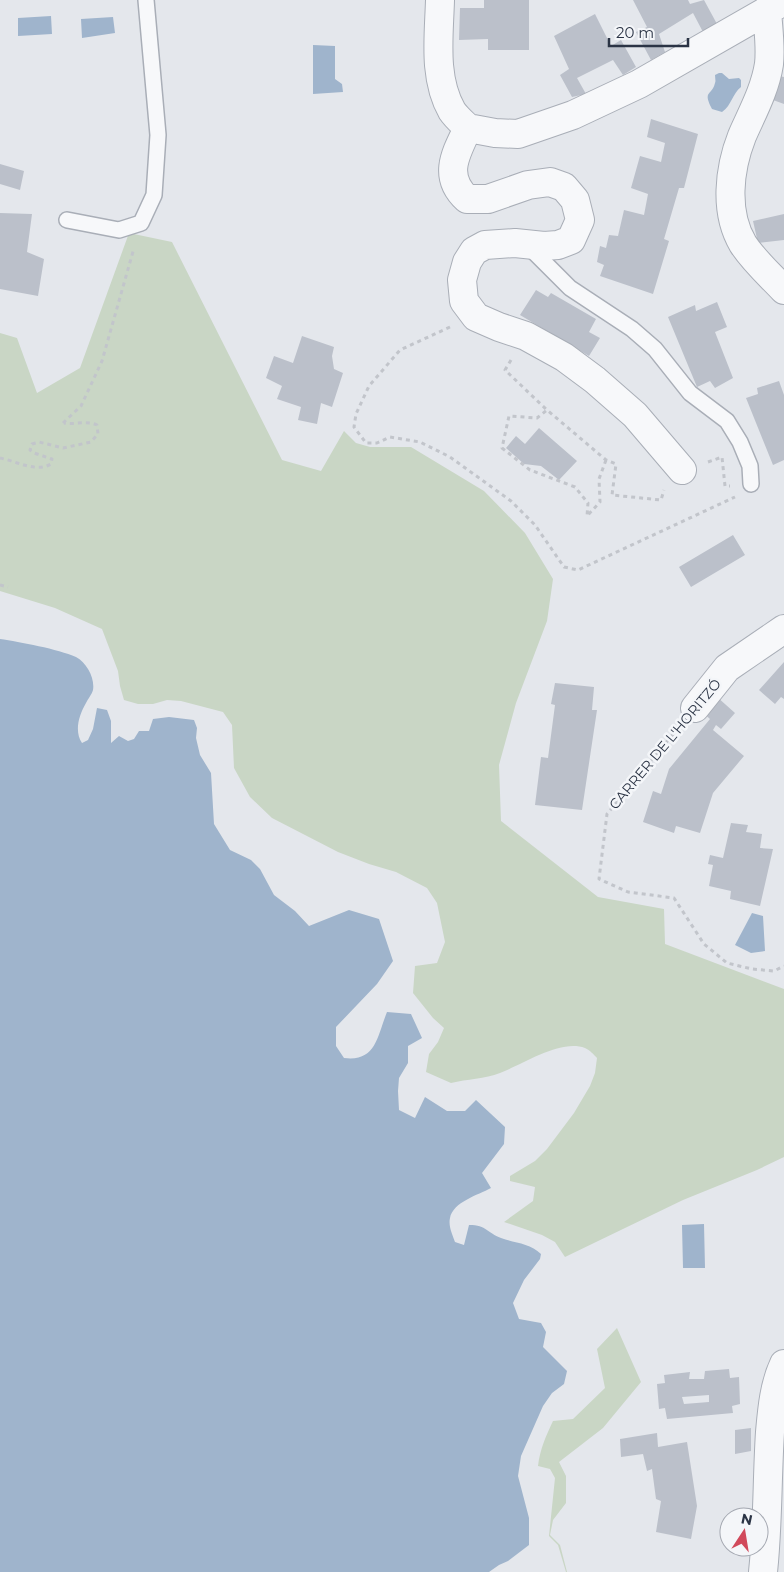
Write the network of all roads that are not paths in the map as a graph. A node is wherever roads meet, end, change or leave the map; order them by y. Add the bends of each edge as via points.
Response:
1 (146, 0) edge
2 (440, 0) edge
3 (776, 6) edge
4 (468, 128) junction
5 (67, 220) dead end
6 (527, 244) junction
7 (784, 290) edge
8 (682, 470) dead end
9 (743, 489) road end
10 (784, 629) edge
11 (695, 708) road end
12 (784, 1364) edge
13 (763, 1572) edge

1 - 5 lane via 158,135 154,195 141,224 119,230
2 - 4 street via 439,74 453,112
3 - 4 street via 639,84 573,115 518,134
3 - 7 street via 768,65 761,93 732,165 730,193 733,216 743,242
4 - 6 street via 455,156 452,174 458,190 467,198 488,199 550,182 564,187 575,200 580,220 571,240 558,245
6 - 8 street via 485,245 474,251 462,280 464,301 476,317 526,336 580,369 635,415
6 - 9 lane via 570,288 632,329 655,349 690,393 727,422 750,466
10 - 11 street, CARRER DE L'HORITZÓ via 727,668
12 - 13 street via 773,1404

